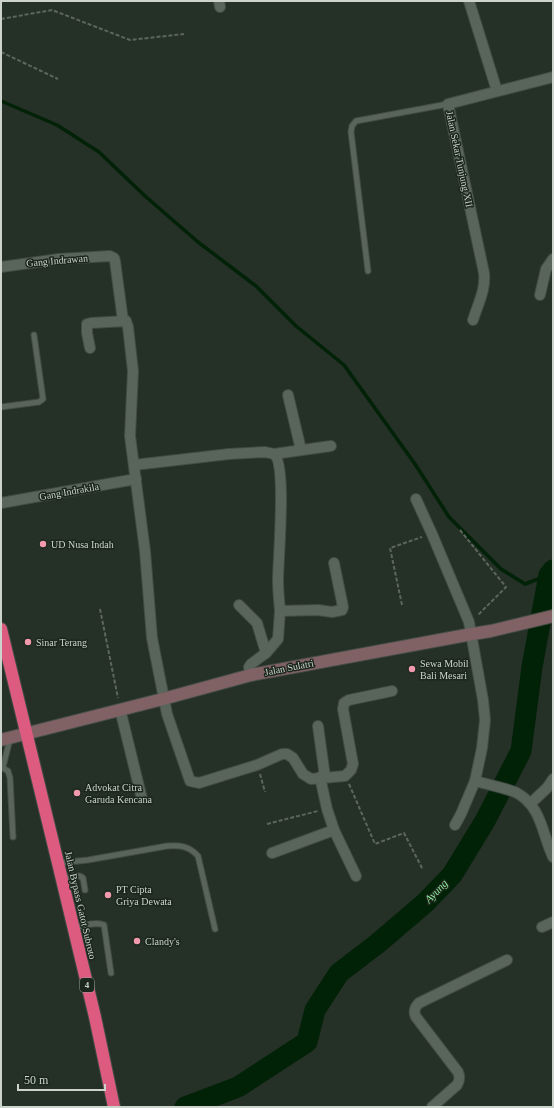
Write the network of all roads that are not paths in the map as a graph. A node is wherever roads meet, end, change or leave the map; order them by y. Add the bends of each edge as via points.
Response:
1 (469, 1) edge
2 (553, 77) edge
3 (497, 91) junction
4 (448, 104) junction
5 (553, 259) edge
6 (1, 267) edge
7 (368, 271) dead end
8 (540, 295) dead end
9 (473, 320) dead end
10 (123, 321) junction
11 (34, 335) dead end
12 (90, 348) dead end
13 (288, 395) dead end
14 (1, 408) edge
15 (331, 446) dead end
16 (301, 450) junction
17 (274, 454) junction
18 (134, 465) junction
19 (136, 479) junction
20 (416, 499) dead end
21 (1, 503) edge
22 (334, 563) dead end
23 (239, 605) dead end
24 (280, 611) junction
25 (553, 616) edge
26 (470, 628) junction
27 (1, 629) edge
28 (266, 653) junction
29 (251, 675) junction
30 (392, 691) dead end
31 (163, 699) junction
32 (120, 710) junction
33 (318, 726) dead end
34 (27, 733) junction
35 (6, 739) edge
36 (2, 767) edge
37 (323, 777) junction
38 (553, 780) edge
39 (476, 781) junction
40 (142, 799) dead end
41 (531, 803) junction
42 (455, 825) dead end
43 (334, 830) junction
44 (13, 837) dead end
45 (272, 853) dead end
46 (553, 857) edge
47 (58, 863) junction
48 (356, 876) dead end
49 (62, 879) junction
50 (85, 890) dead end
51 (553, 922) edge
52 (74, 928) junction
53 (542, 928) dead end
54 (215, 929) dead end
55 (507, 960) dead end
56 (111, 973) dead end
57 (114, 1107) edge
58 (432, 1107) edge

1 - 3 street
2 - 3 street, Jalan Sekar Tunjung XII
3 - 4 street, Jalan Sekar Tunjung XII
4 - 7 lane via 356,121 352,126
4 - 9 street, Jalan Sekar Tunjung XII via 485,277
5 - 8 street via 546,269
6 - 10 street, Gang Indrawan via 59,259 110,256 116,261
10 - 12 street via 87,324
10 - 18 street via 126,321 128,328 133,370 130,436
11 - 14 lane via 43,399 39,402
13 - 16 street
15 - 16 street
16 - 17 street
17 - 18 street via 229,454
17 - 24 street via 278,460 280,491
18 - 19 street
19 - 21 street, Gang Indrakila
19 - 31 street via 152,638
20 - 26 street
22 - 24 street via 343,607 341,611
23 - 28 street via 257,623
24 - 28 street via 278,639
25 - 26 main road, Jalan Sulatri via 491,631
26 - 29 main road, Jalan Sulatri
26 - 39 street via 485,720
27 - 34 highway, 4
28 - 29 street via 251,664
29 - 31 main road, Jalan Sulatri
30 - 37 street via 344,703 353,764 345,776
31 - 32 main road, Jalan Sulatri
31 - 37 street via 190,781 199,783 257,765 282,754 292,758 310,779
32 - 34 main road, Jalan Sulatri
32 - 40 street
33 - 37 street
34 - 35 main road, Jalan Sulatri
34 - 47 highway, Jalan Bypass Gatot Subroto / 4
35 - 36 lane
36 - 44 lane via 8,771 10,778
37 - 43 street via 327,809
38 - 41 street
39 - 41 street via 516,793
39 - 42 street
41 - 46 street
43 - 45 street
43 - 48 street
47 - 49 highway, Jalan Bypass Gatot Subroto / 4
47 - 54 lane via 167,846 187,846 198,856
49 - 50 lane via 82,876
49 - 52 highway, Jalan Bypass Gatot Subroto / 4
51 - 53 street
52 - 56 lane via 101,923 104,925
52 - 57 highway, Jalan Bypass Gatot Subroto / 4
55 - 58 street via 416,1006 416,1017 460,1078 457,1085

